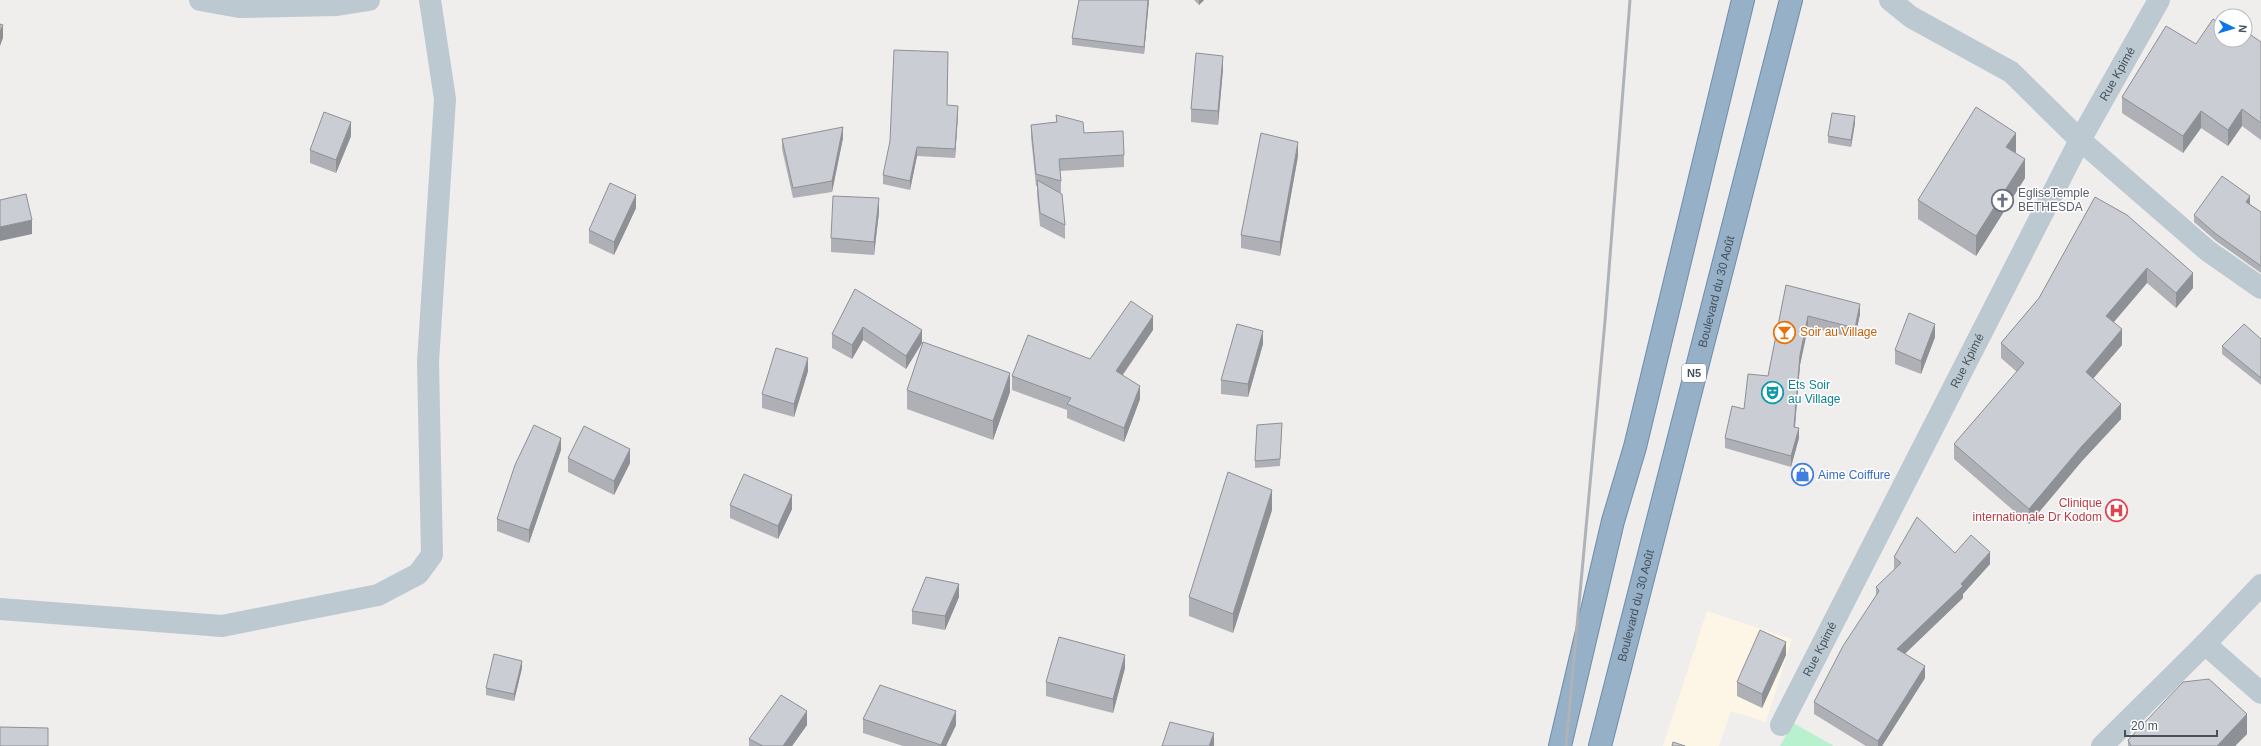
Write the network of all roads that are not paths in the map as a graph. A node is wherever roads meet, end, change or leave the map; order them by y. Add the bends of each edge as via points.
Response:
1 (200, 0) edge
2 (369, 0) edge
3 (430, 0) edge
4 (1743, 0) edge
5 (1791, 0) edge
6 (1890, 0) edge
7 (2159, 0) edge
8 (2080, 140) junction
9 (2261, 288) edge
10 (2261, 585) edge
11 (0, 609) edge
12 (2205, 644) junction
13 (2261, 693) edge
14 (1781, 725) dead end
15 (1560, 746) edge
16 (1600, 746) edge
17 (2102, 746) edge

1 - 2 street via 239,7 337,5
3 - 11 street via 445,99 428,362 432,555 418,574 378,595 222,626
4 - 15 highway
5 - 16 highway, Boulevard du 30 Août / N5
6 - 8 street via 1910,17 2011,72
7 - 8 street, Rue Kpimé
8 - 9 street via 2208,251
8 - 14 street, Rue Kpimé
10 - 12 street
12 - 13 street
12 - 17 street

